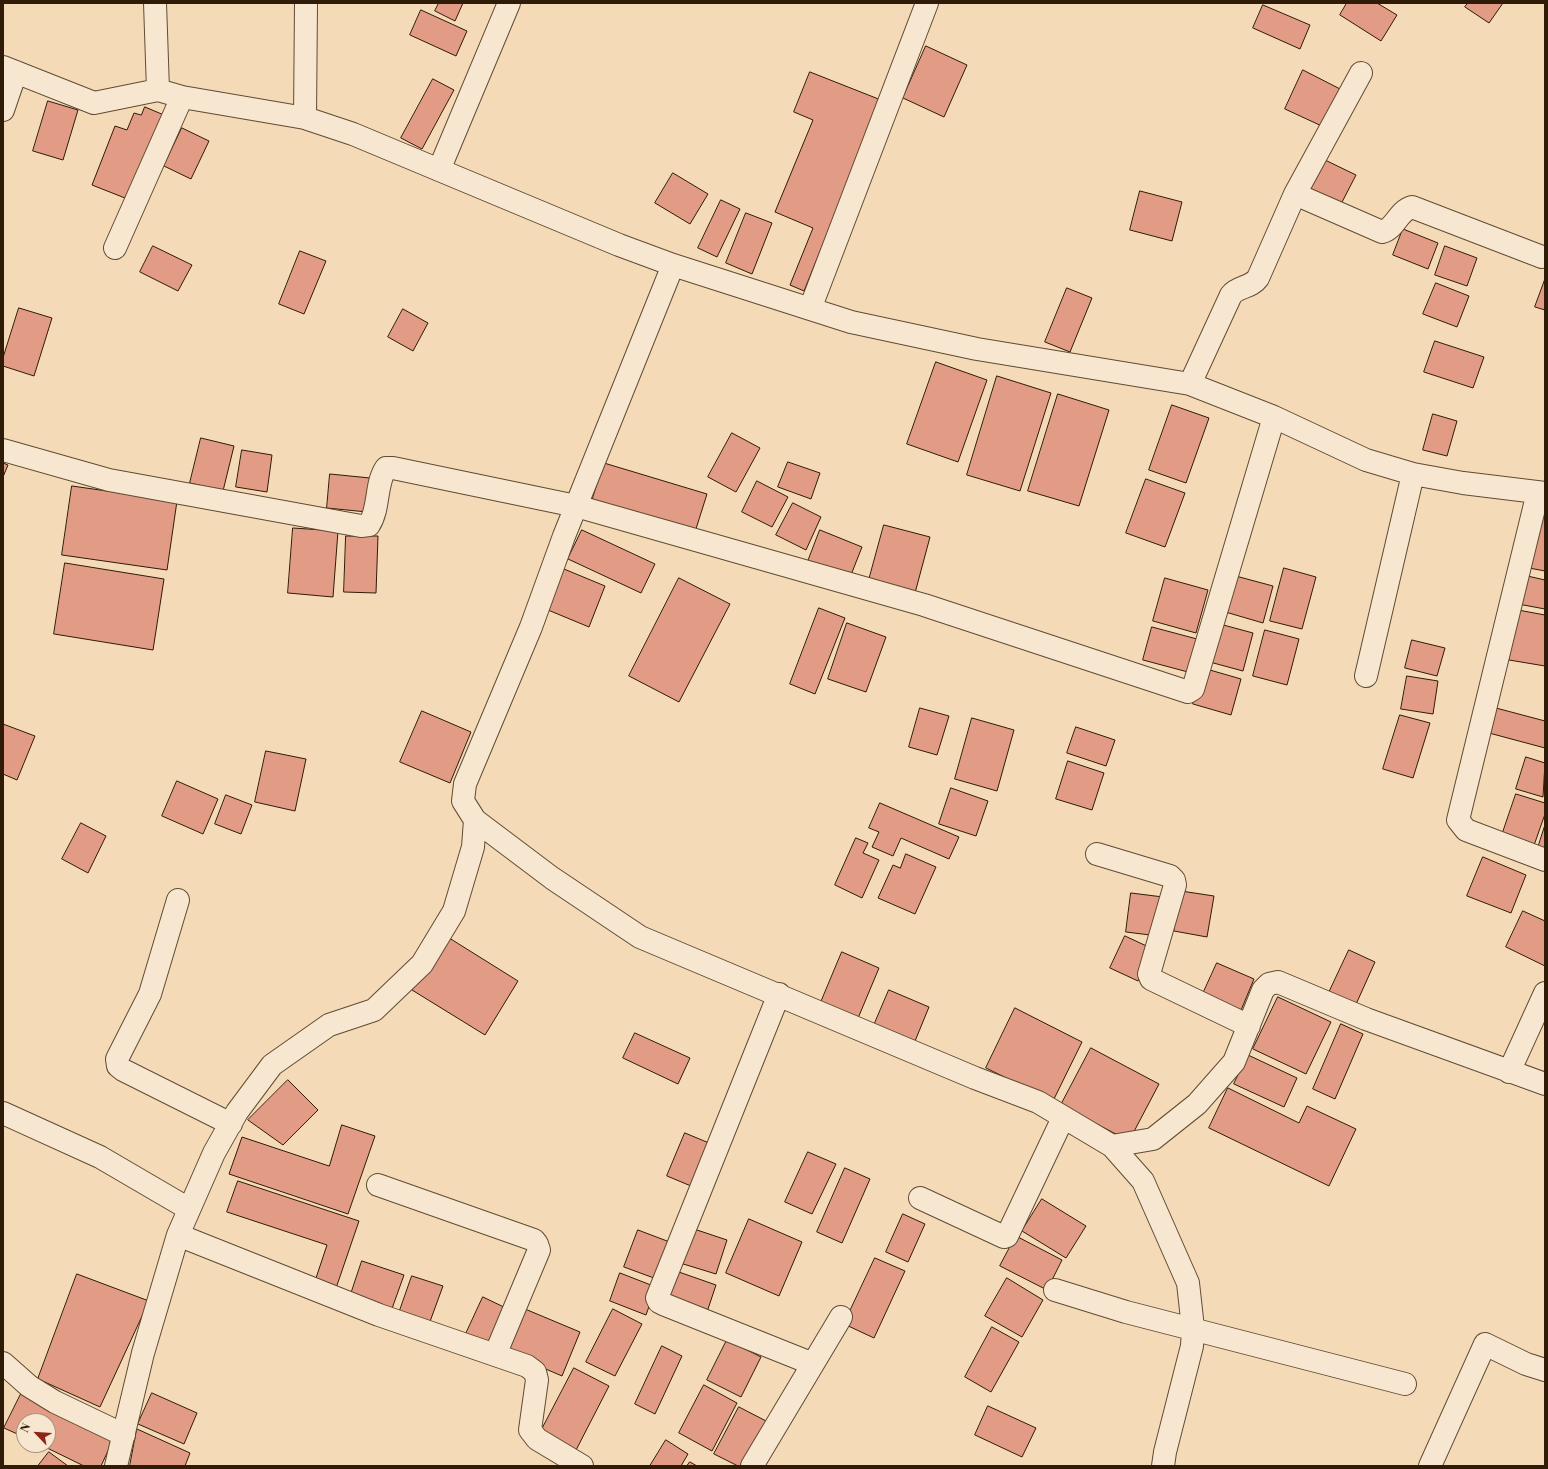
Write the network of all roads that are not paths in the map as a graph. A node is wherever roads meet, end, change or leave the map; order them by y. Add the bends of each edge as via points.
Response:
1 (155, 3) edge
2 (306, 3) edge
3 (509, 3) edge
4 (927, 3) edge
5 (9, 70) edge
6 (1361, 73) dead end
7 (158, 90) junction
8 (182, 97) junction
9 (3, 110) edge
10 (305, 118) junction
11 (438, 170) junction
12 (1295, 194) junction
13 (115, 248) dead end
14 (1542, 257) dead end
15 (673, 265) junction
16 (810, 309) junction
17 (1190, 384) junction
18 (1274, 417) junction
19 (3, 450) edge
20 (1413, 474) junction
21 (1541, 492) edge
22 (576, 506) junction
23 (1366, 676) dead end
24 (475, 820) junction
25 (1097, 854) dead end
26 (1545, 860) edge
27 (178, 900) dead end
28 (1545, 993) edge
29 (779, 994) junction
30 (1249, 1026) junction
31 (1509, 1072) junction
32 (1545, 1084) edge
33 (3, 1113) edge
34 (1063, 1118) junction
35 (231, 1124) junction
36 (1112, 1146) junction
37 (378, 1184) dead end
38 (920, 1198) dead end
39 (189, 1210) junction
40 (178, 1235) junction
41 (1055, 1290) dead end
42 (841, 1317) dead end
43 (1193, 1328) junction
44 (495, 1355) junction
45 (3, 1363) edge
46 (813, 1364) junction
47 (1545, 1370) edge
48 (1405, 1384) dead end
49 (124, 1435) junction
50 (116, 1466) edge
51 (582, 1466) edge
52 (752, 1466) edge
53 (1163, 1466) edge
54 (1430, 1466) edge

1 - 7 street
2 - 10 street
3 - 11 street
4 - 16 street
5 - 7 street via 94,103
5 - 9 street
6 - 12 street
7 - 8 street
8 - 10 street
8 - 13 street
10 - 11 street via 353,134
11 - 15 street
12 - 14 street via 1382,232 1389,229 1402,212 1412,207
12 - 17 street via 1258,278 1253,284 1231,295
15 - 16 street
15 - 22 street
16 - 17 street via 851,322 977,349
17 - 18 street
18 - 20 street via 1366,460
18 - 22 street via 1193,689 1188,692 924,605
19 - 22 street via 109,480 362,526 369,525 374,518 382,474 386,468
20 - 21 street
20 - 23 street
21 - 26 street via 1458,820 1466,830
22 - 24 street via 531,628 465,784 463,801
24 - 29 street via 552,878 640,937
24 - 35 street via 473,847 454,911 422,964 374,1010 329,1024 272,1066 237,1112
25 - 30 street via 1170,876 1174,880 1175,885 1149,974 1150,979
27 - 35 street via 150,994 117,1060 118,1066
28 - 31 street
29 - 34 street via 975,1078 1038,1102
29 - 46 street via 657,1298 663,1304
30 - 31 street via 1263,990 1269,984 1278,982 1366,1019
30 - 36 street via 1234,1062 1197,1104 1153,1139
31 - 32 street
33 - 39 street via 100,1157
34 - 36 street
34 - 38 street via 1007,1236 1004,1237
35 - 39 street via 214,1153
36 - 43 street via 1144,1181 1166,1230 1188,1283
37 - 44 street via 534,1240 538,1244 539,1250
39 - 40 street
40 - 44 street via 379,1316
40 - 49 street via 143,1353
41 - 43 street via 1126,1312
42 - 46 street
43 - 48 street
43 - 53 street via 1192,1346
44 - 51 street via 527,1366 534,1372 537,1380 530,1430 537,1438
45 - 49 street via 29,1386 55,1402
46 - 52 street
47 - 54 street via 1526,1364 1485,1344
49 - 50 street

